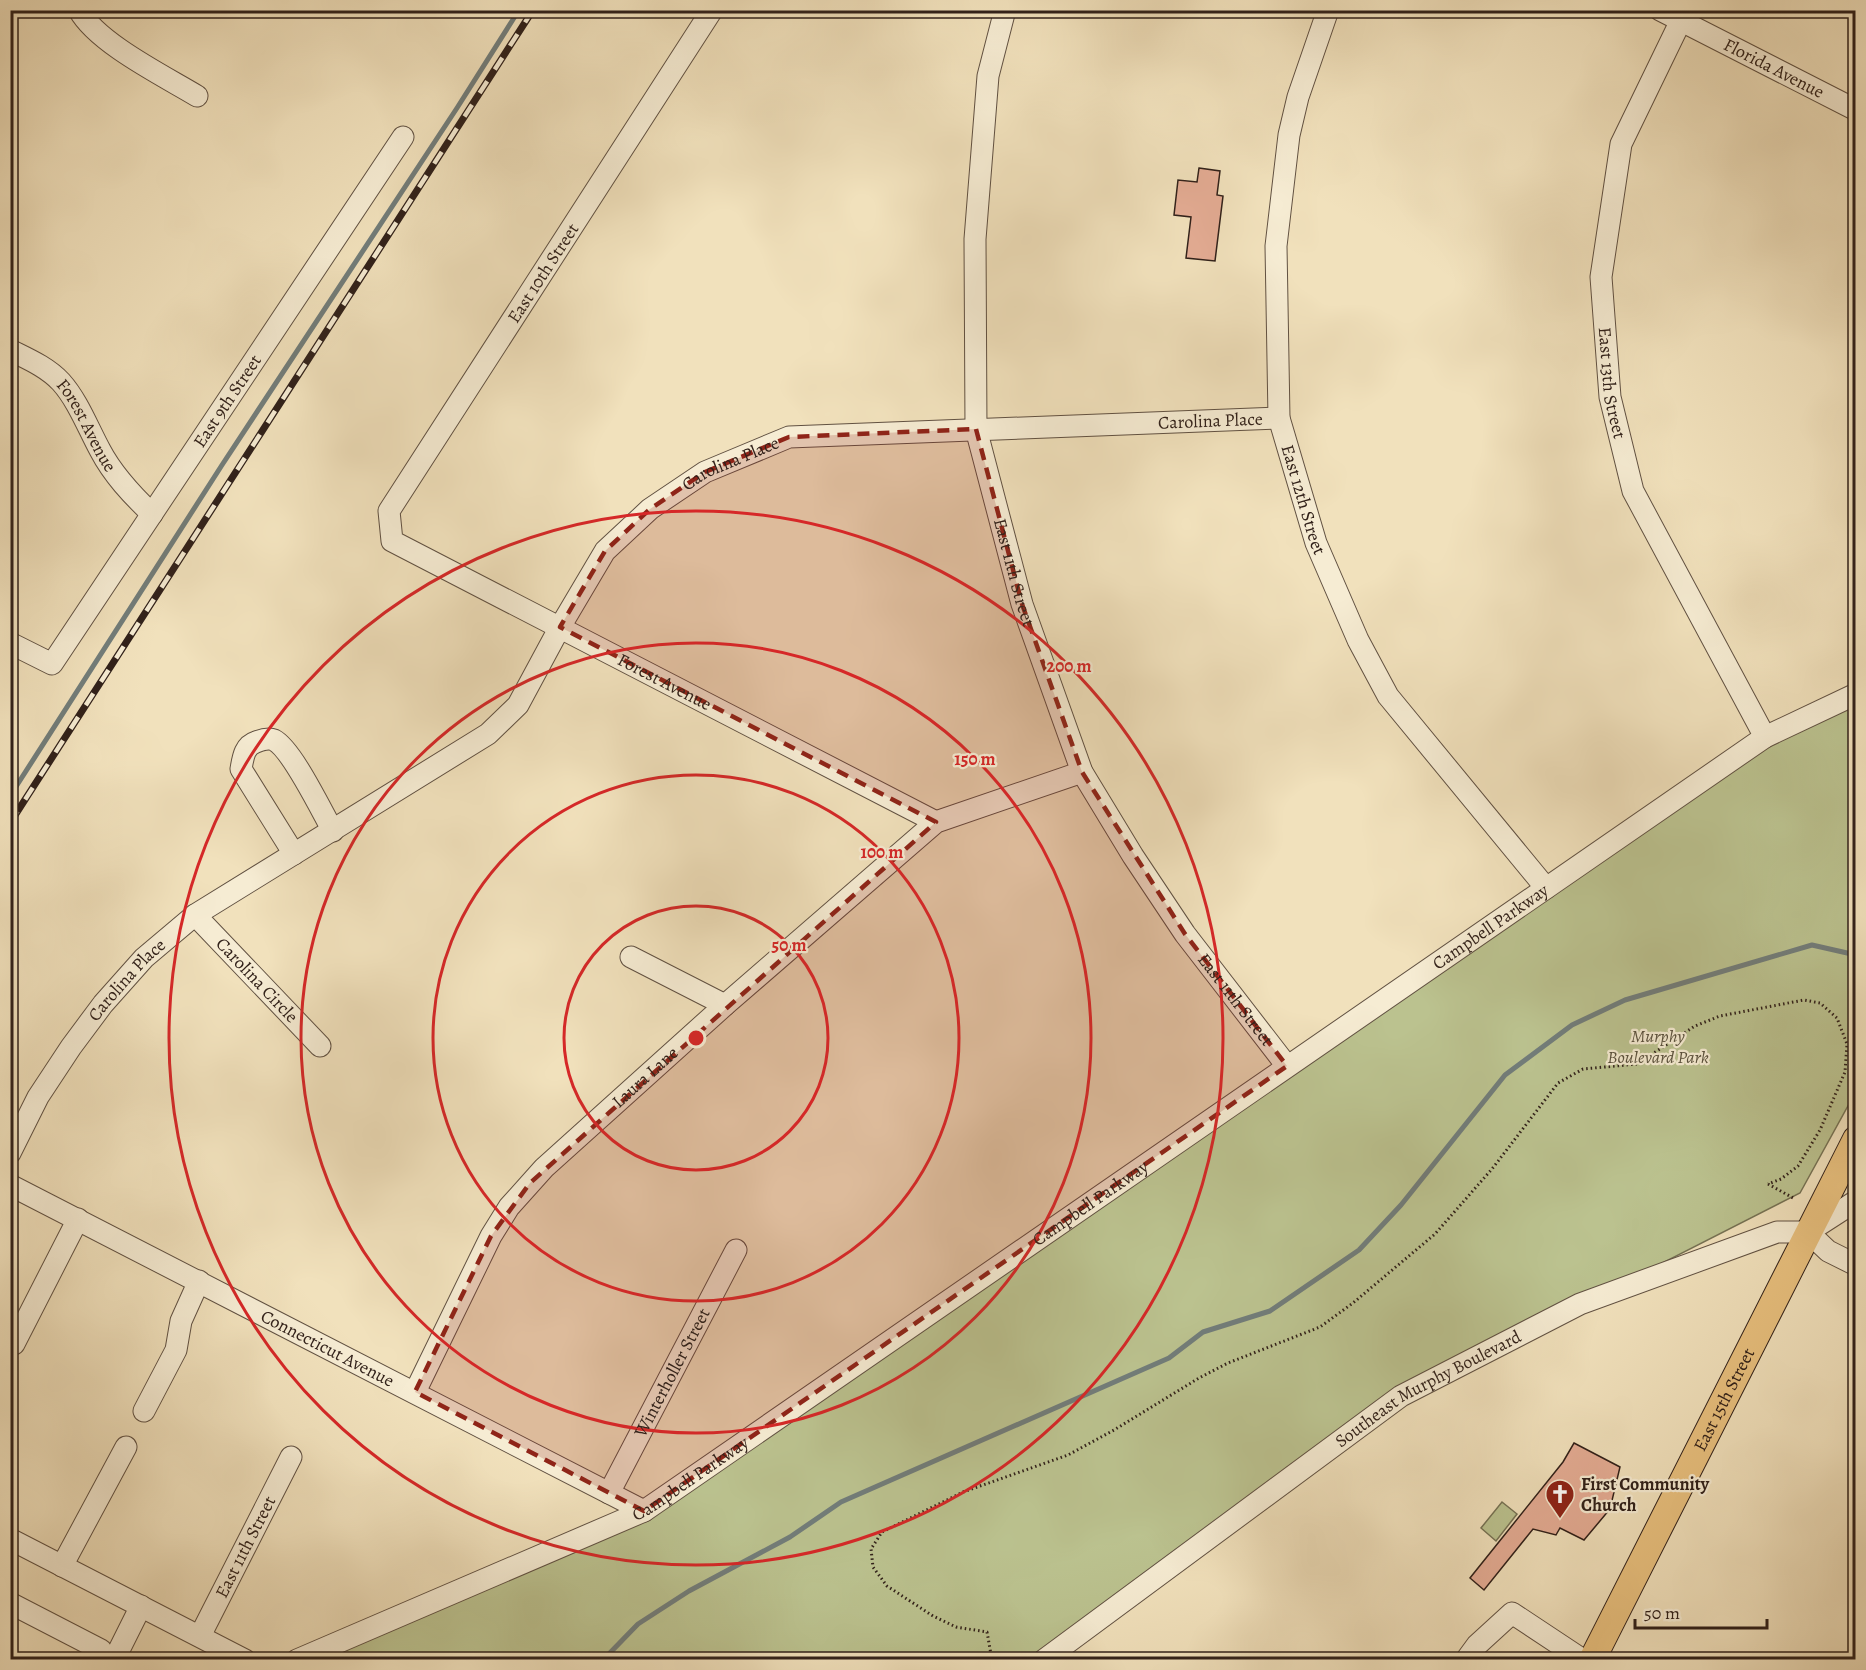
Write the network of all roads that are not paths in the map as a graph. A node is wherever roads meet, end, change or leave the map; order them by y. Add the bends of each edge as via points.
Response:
1 (80, 10) edge
2 (712, 10) edge
3 (1005, 10) edge
4 (1328, 10) edge
5 (1660, 10) edge
6 (1683, 16) edge
7 (197, 96) dead end
8 (1856, 110) edge
9 (403, 137) dead end
10 (10, 350) edge
11 (1279, 418) junction
12 (976, 429) junction
13 (152, 514) junction
14 (393, 541) joint
15 (560, 627) junction
16 (10, 643) edge
17 (1856, 694) edge
18 (1765, 737) junction
19 (1082, 772) junction
20 (936, 822) junction
21 (333, 831) junction
22 (294, 854) junction
23 (1546, 888) junction
24 (195, 915) junction
25 (631, 957) dead end
26 (725, 1005) junction
27 (320, 1046) dead end
28 (1287, 1066) junction
29 (1856, 1138) edge
30 (10, 1153) edge
31 (10, 1185) edge
32 (1856, 1201) edge
33 (78, 1219) junction
34 (1808, 1232) junction
35 (736, 1250) dead end
36 (1856, 1265) edge
37 (199, 1281) junction
38 (14, 1344) dead end
39 (415, 1392) junction
40 (144, 1411) dead end
41 (126, 1447) dead end
42 (291, 1457) dead end
43 (609, 1493) junction
44 (644, 1511) junction
45 (10, 1539) edge
46 (62, 1566) junction
47 (10, 1603) edge
48 (141, 1606) junction
49 (200, 1636) junction
50 (1068, 1641) junction
51 (106, 1659) edge
52 (114, 1659) edge
53 (245, 1659) edge
54 (297, 1659) edge
55 (1044, 1659) edge
56 (1057, 1659) edge
57 (1466, 1659) edge
58 (1582, 1659) edge
59 (1592, 1659) edge

1 - 7 street via 107,41
2 - 14 street, East 10th Street via 389,511
3 - 12 street, East 11th Street via 988,76 975,239
4 - 11 street, East 12th Street via 1289,135 1276,246
5 - 6 street, Florida Avenue
6 - 8 street, Florida Avenue
6 - 18 street, East 13th Street via 1622,144 1601,277 1610,397 1633,491
9 - 13 street, East 9th Street
10 - 13 street, Forest Avenue via 62,383 118,478
11 - 12 street, Carolina Place
11 - 23 street, East 12th Street via 1317,543 1358,640 1388,696
12 - 15 street, Carolina Place via 789,437 705,472 650,509 605,551
12 - 19 street, East 11th Street via 1022,604
13 - 16 street, East 9th Street via 52,664
14 - 15 street, Forest Avenue
15 - 20 street, Forest Avenue
15 - 21 street, Carolina Place via 518,705 488,734
17 - 18 street, Campbell Parkway
18 - 23 street, Campbell Parkway
19 - 20 street, Laura Lane
19 - 28 street, East 11th Street via 1185,934
20 - 26 street, Laura Lane
21 - 22 street, Carolina Place
21 - 22 street via 289,754 274,740 250,744 241,769
22 - 24 street, Carolina Place
23 - 28 street, Campbell Parkway
24 - 27 street, Carolina Circle
24 - 30 street, Carolina Place via 144,958 103,1004 38,1096
25 - 26 street
26 - 39 street, Laura Lane via 544,1168 508,1208 490,1236
28 - 44 street, Campbell Parkway
29 - 34 main road, East 15th Street
31 - 33 street, Connecticut Avenue
32 - 34 street
33 - 37 street, Connecticut Avenue
33 - 38 street
34 - 36 street via 1828,1251
34 - 50 street, Southeast Murphy Boulevard via 1777,1232 1580,1304 1401,1396
34 - 59 main road, East 15th Street
35 - 43 street, Winterholler Street
37 - 39 street, Connecticut Avenue
37 - 40 street via 181,1320 176,1350
39 - 43 street, Connecticut Avenue
41 - 46 street
42 - 49 street, East 11th Street
43 - 44 street, Connecticut Avenue
44 - 54 street, Campbell Parkway
45 - 46 street
46 - 48 street
47 - 51 street via 101,1650
48 - 49 street
48 - 52 street
49 - 53 street
50 - 55 street, Southeast Murphy Boulevard
50 - 56 street
57 - 58 street via 1512,1613

